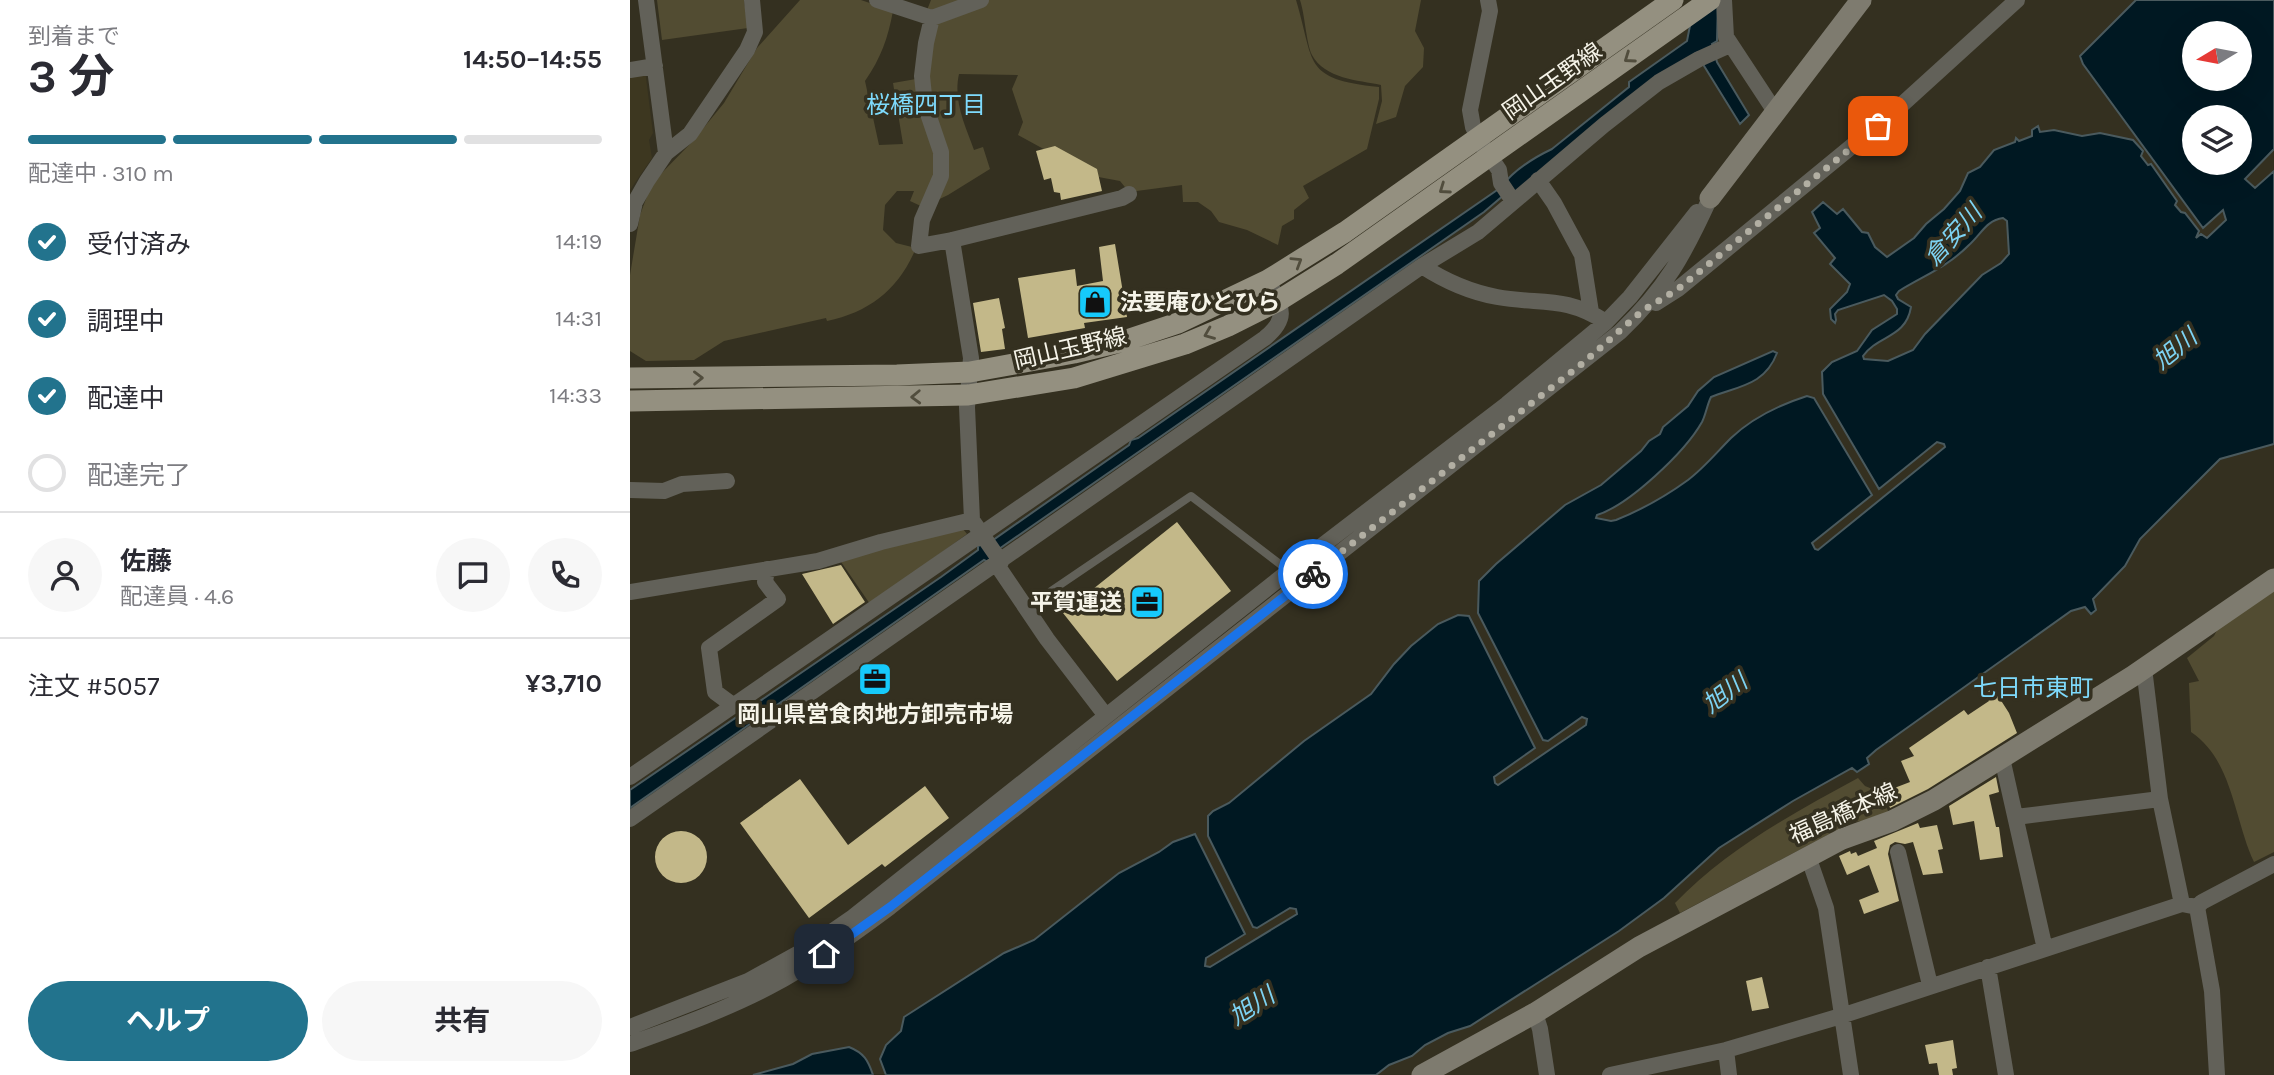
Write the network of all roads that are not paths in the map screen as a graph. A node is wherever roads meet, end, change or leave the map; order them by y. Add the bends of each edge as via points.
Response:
1 (646, 0) edge
2 (752, 0) edge
3 (877, 0) edge
4 (981, 0) edge
5 (1488, 0) edge
6 (1673, 0) edge
7 (1710, 0) edge
8 (1724, 0) edge
9 (1861, 0) edge
10 (2017, 0) edge
11 (932, 18) junction
12 (1723, 48) junction
13 (655, 66) junction
14 (630, 70) edge
15 (1776, 113) junction
16 (1485, 148) junction
17 (666, 153) junction
18 (1538, 180) junction
19 (1508, 193) junction
20 (1129, 194) dead end
21 (1710, 198) junction
22 (630, 224) edge
23 (952, 240) junction
24 (1422, 266) junction
25 (1268, 280) junction
26 (1278, 301) junction
27 (1642, 311) junction
28 (1591, 312) junction
29 (1606, 321) junction
30 (970, 372) junction
31 (630, 378) edge
32 (968, 395) junction
33 (630, 401) edge
34 (727, 481) dead end
35 (630, 490) edge
36 (972, 520) junction
37 (984, 538) junction
38 (998, 561) junction
39 (767, 569) junction
40 (1289, 570) junction
41 (2274, 579) edge
42 (1051, 591) dead end
43 (630, 592) edge
44 (2144, 668) junction
45 (734, 706) junction
46 (1106, 716) junction
47 (2002, 758) junction
48 (630, 778) edge
49 (2160, 799) junction
50 (2016, 817) junction
51 (630, 819) edge
52 (1898, 852) dead end
53 (1808, 856) junction
54 (2274, 864) edge
55 (2190, 905) junction
56 (2045, 949) junction
57 (1988, 967) junction
58 (1930, 985) junction
59 (1535, 1013) junction
60 (1841, 1016) junction
61 (630, 1027) edge
62 (630, 1044) edge
63 (1726, 1051) junction
64 (1422, 1075) edge
65 (1547, 1075) edge
66 (1610, 1075) edge
67 (1729, 1075) edge
68 (1851, 1075) edge
69 (2006, 1075) edge
70 (2217, 1075) edge

1 - 13 street
2 - 17 street via 755,32 747,50 690,134
3 - 11 street
4 - 11 street
5 - 16 street via 1490,11 1470,110
6 - 16 main road, 岡山玉野線
7 -> 16 main road, 岡山玉野線
8 - 12 street
9 - 15 main road
10 - 27 street via 1876,127 1678,289
11 - 23 street via 922,76 925,105 941,152 941,176 922,220 919,246
12 - 15 street
12 - 18 street via 1658,82
13 - 14 street
13 - 17 street
15 - 21 main road
16 - 19 street
25 -> 16 main road, 岡山玉野線
16 -> 26 main road, 岡山玉野線 via 1337,264
17 - 22 street via 635,202
18 - 19 street
18 - 28 street via 1583,255
19 - 24 street via 1478,232
20 - 23 street
21 - 27 street via 1685,252
21 - 29 street
23 - 30 street
24 - 28 street via 1476,292 1569,304
24 - 38 street
25 - 26 street
25 - 30 main road, 岡山玉野線 via 1178,323 1124,341
26 -> 32 main road, 岡山玉野線 via 1228,326 1128,363 1074,378
26 - 37 street via 1278,327 1265,338
27 - 62 street via 1577,367 842,943 769,987
28 - 29 street
29 - 40 street via 1507,404
31 -> 30 main road, 岡山玉野線
30 - 32 street
32 -> 33 main road, 岡山玉野線
32 - 36 street
34 - 35 street via 682,484 664,491
36 - 37 street
36 - 39 street via 818,561
37 - 38 street
37 - 45 street
38 - 46 street via 1047,639
38 - 51 street
39 - 43 street
39 - 45 street via 765,582 778,599 709,648 715,692
40 - 42 lane via 1191,496
40 - 46 street
41 - 44 main road, 福島橋本線
44 - 47 main road, 福島橋本線
44 - 49 street
45 - 48 street
46 - 61 street via 808,948 748,981
47 - 50 street
47 - 53 main road, 福島橋本線 via 1913,811
49 - 50 street
49 - 55 street
50 - 56 street
52 - 58 street
53 - 59 main road, 福島橋本線 via 1639,947
53 - 60 street via 1826,908
54 - 55 street
55 - 56 street
55 - 70 street via 2212,991
56 - 57 street
57 - 58 street
57 - 69 street
58 - 60 street
59 - 64 main road, 福島橋本線
59 - 65 street
60 - 63 street
60 - 68 street
63 - 66 street
63 - 67 street

